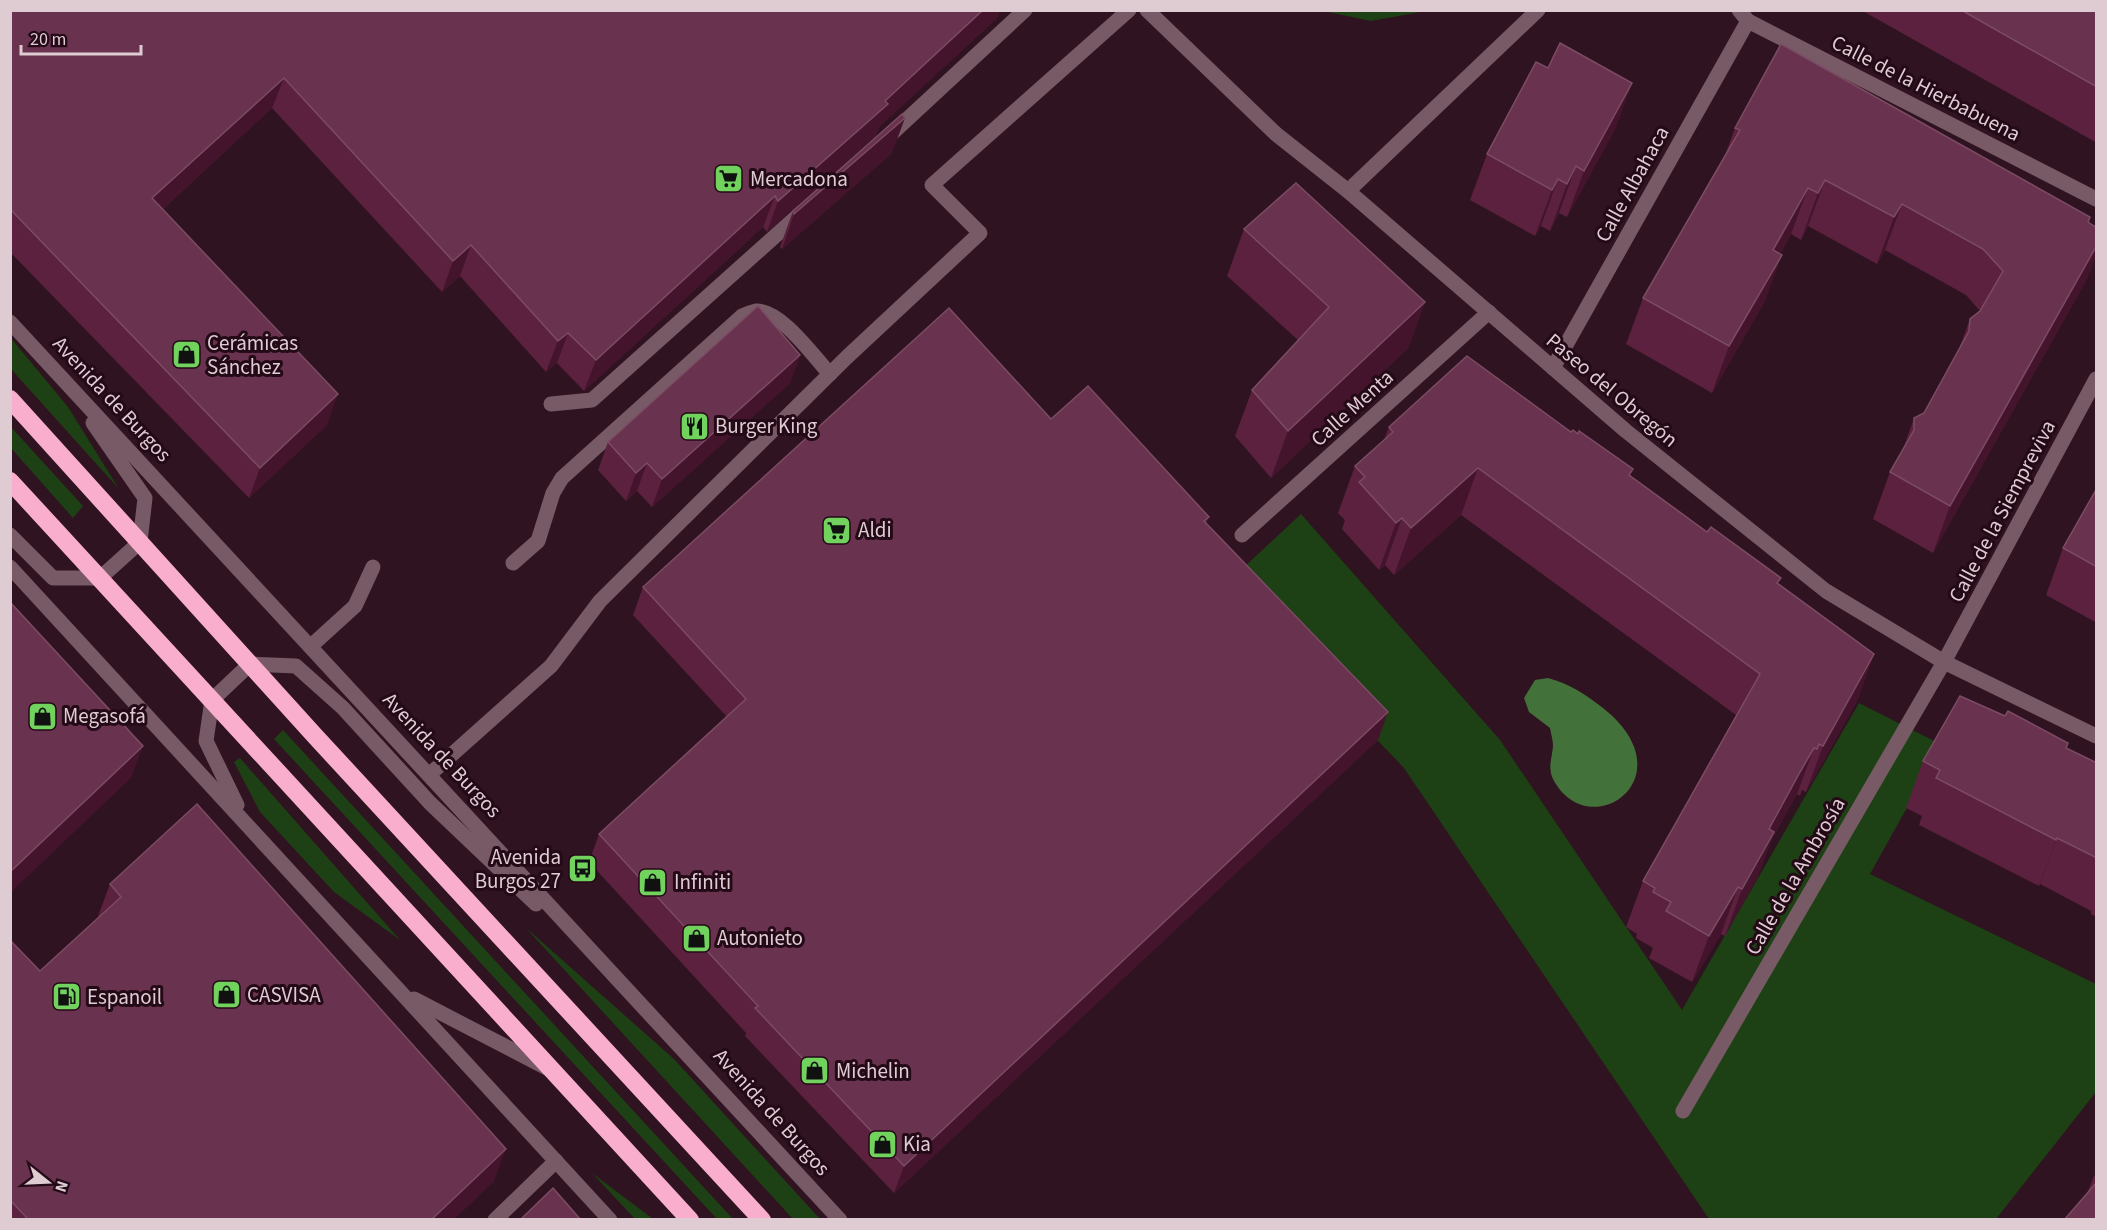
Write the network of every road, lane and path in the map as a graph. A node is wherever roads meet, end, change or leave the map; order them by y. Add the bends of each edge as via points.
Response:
1 (1025, 10) edge
2 (1129, 10) edge
3 (1147, 10) edge
4 (1538, 10) edge
5 (1744, 16) edge
6 (874, 149) edge
7 (1348, 191) junction
8 (817, 199) edge
9 (2097, 199) edge
10 (1489, 312) junction
11 (10, 322) edge
12 (1553, 368) junction
13 (830, 374) junction
14 (62, 379) junction
15 (2097, 379) edge
16 (10, 399) edge
17 (551, 404) dead end
18 (10, 481) edge
19 (1242, 535) dead end
20 (10, 536) edge
21 (140, 542) junction
22 (513, 563) dead end
23 (10, 567) edge
24 (373, 567) dead end
25 (100, 578) junction
26 (310, 646) junction
27 (1944, 662) junction
28 (250, 664) junction
29 (212, 700) junction
30 (2097, 736) edge
31 (429, 776) junction
32 (245, 821) junction
33 (403, 993) junction
34 (653, 1016) junction
35 (552, 1070) junction
36 (1683, 1112) dead end
37 (556, 1161) junction
38 (495, 1220) edge
39 (610, 1220) edge
40 (690, 1220) edge
41 (762, 1220) edge
42 (840, 1220) edge

1 - 6 street
2 - 13 street via 932,185 980,233
3 - 7 street, Paseo del Obregón via 1276,134
4 - 7 street
5 - 9 street, Calle de la Hierbabuena
5 - 12 street, Calle Albahaca
7 - 10 street, Paseo del Obregón
8 - 17 street via 592,400
10 - 12 street, Paseo del Obregón
10 - 19 street, Calle Menta
11 - 14 street, Avenida de Burgos
12 - 27 street, Paseo del Obregón via 1826,591
13 - 22 street via 772,315 756,311 742,316 562,478 553,493 538,541
13 - 31 street via 600,601 551,666
14 - 21 street via 145,498
14 - 26 street, Avenida de Burgos
15 - 27 street, Calle de la Siempreviva
16 - 21 highway
18 - 25 highway
20 - 25 street via 52,578
21 - 25 street
21 - 28 highway
23 - 32 street
24 - 26 street via 355,606
25 - 29 highway
26 - 31 street, Avenida de Burgos
27 - 30 street, Paseo del Obregón
27 - 36 street, Calle de la Ambrosía
28 - 29 street
28 - 34 street via 296,666 343,708 430,802
28 - 41 highway
29 - 32 street via 206,741
29 - 35 highway
31 - 34 street, Avenida de Burgos
32 - 33 street
33 - 35 street
33 - 37 street
34 - 42 street, Avenida de Burgos
35 - 40 highway
37 - 38 street
37 - 39 street

